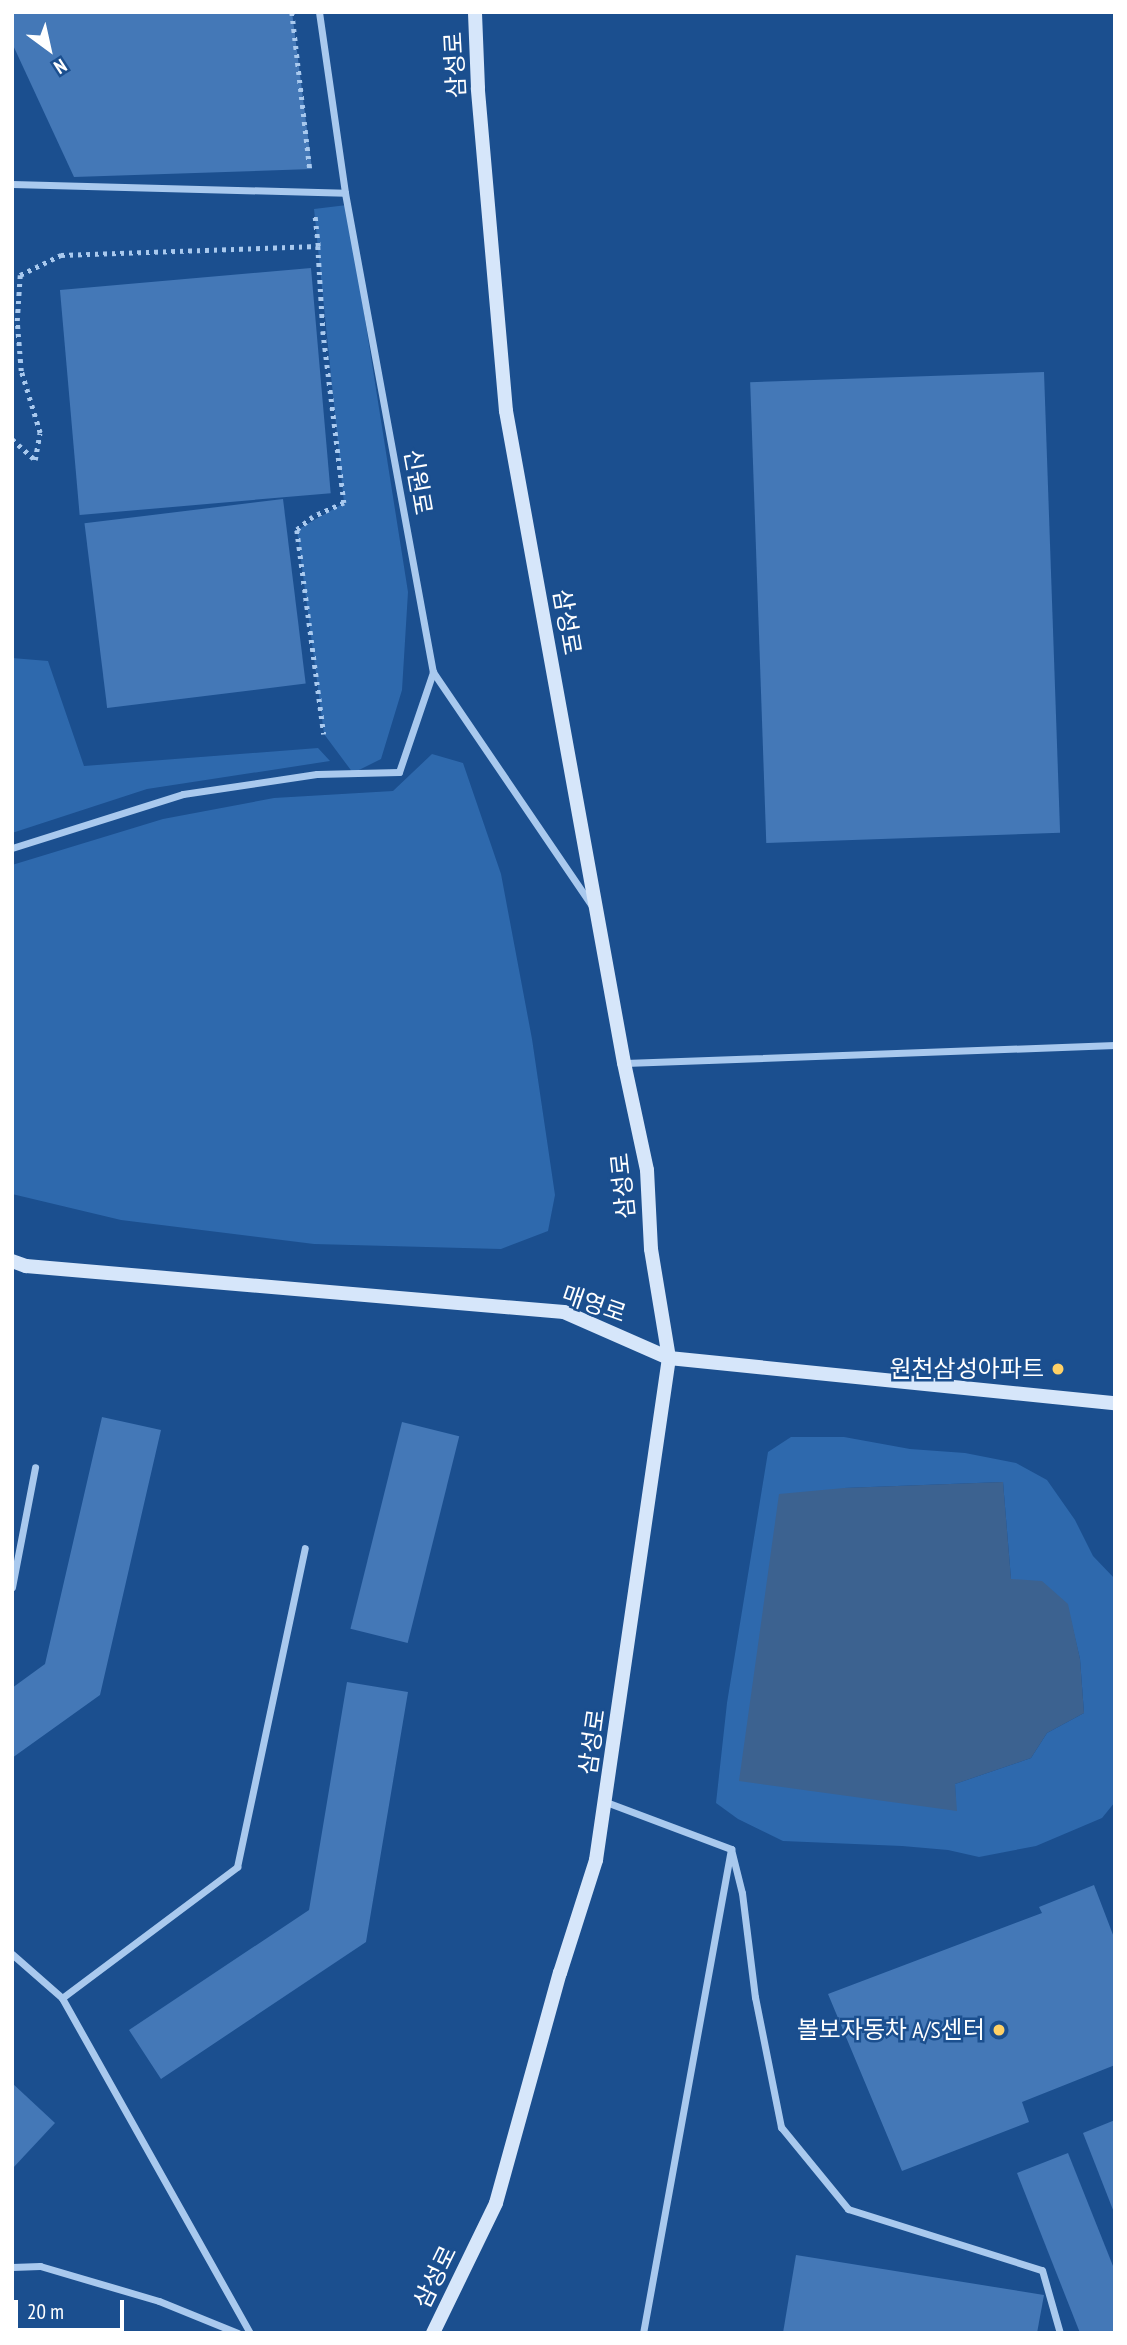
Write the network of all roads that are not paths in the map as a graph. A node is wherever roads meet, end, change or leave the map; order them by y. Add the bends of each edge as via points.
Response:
1 (319, 12) edge
2 (475, 12) edge
3 (12, 184) edge
4 (345, 193) junction
5 (433, 672) junction
6 (12, 848) edge
7 (596, 912) junction
8 (1115, 1045) edge
9 (624, 1063) junction
10 (12, 1261) edge
11 (670, 1358) junction
12 (1115, 1402) edge
13 (36, 1467) dead end
14 (305, 1548) dead end
15 (12, 1587) edge
16 (606, 1802) junction
17 (731, 1849) junction
18 (12, 1954) edge
19 (62, 1998) junction
20 (12, 2267) edge
21 (436, 2332) edge
22 (239, 2333) edge
23 (250, 2333) edge
24 (643, 2333) edge
25 (1060, 2333) edge

1 - 4 street, 신원로
2 - 7 street, 삼성로 via 506,411
3 - 4 street
4 - 5 street, 신원로
5 - 6 street via 399,772 317,774 183,794
5 - 7 street, 신원로
7 - 9 street, 삼성로
8 - 9 street
9 - 11 street, 삼성로 via 647,1170 651,1249
10 - 11 street, 매영로 via 26,1266 564,1312
11 - 12 street, 매영로
11 - 16 street, 삼성로
13 - 15 street
14 - 19 street via 237,1867
16 - 17 street
16 - 21 street, 삼성로 via 596,1860 496,2203
17 - 24 street
17 - 25 street via 781,2127 848,2209 1042,2270
18 - 19 street
19 - 23 street
20 - 22 street via 40,2266 159,2301

